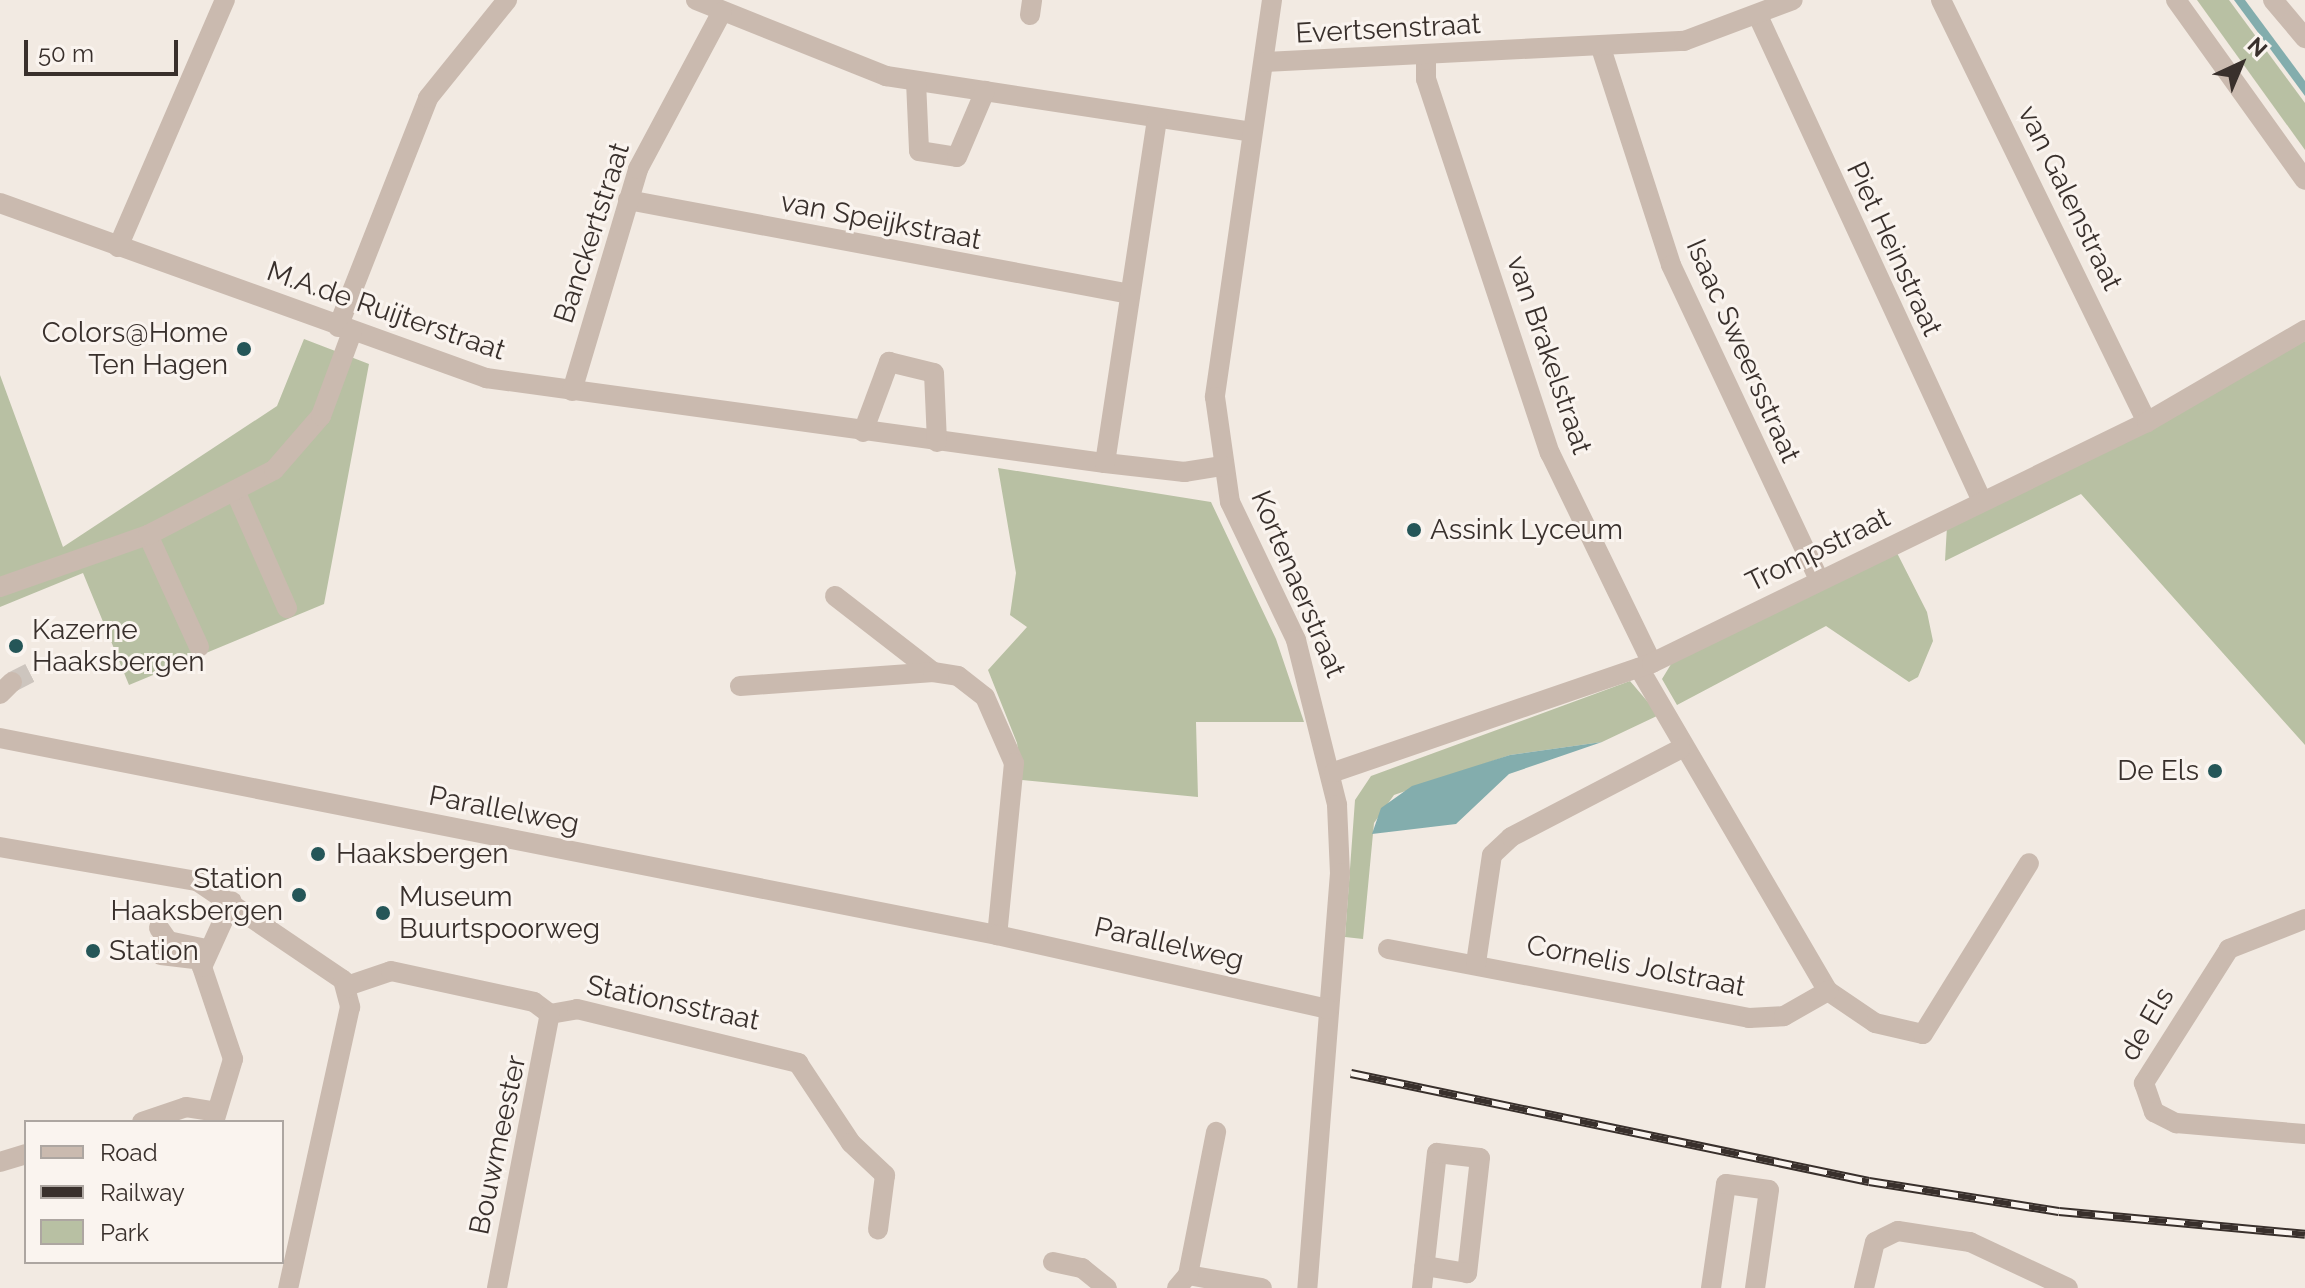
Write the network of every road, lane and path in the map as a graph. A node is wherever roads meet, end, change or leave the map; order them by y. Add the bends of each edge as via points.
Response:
1 (225, 0) edge
2 (507, 0) edge
3 (696, 0) edge
4 (1272, 0) edge
5 (1793, 0) edge
6 (1941, 0) edge
7 (2176, 0) edge
8 (2273, 0) edge
9 (722, 12) junction
10 (1759, 18) junction
11 (2305, 38) edge
12 (1601, 48) junction
13 (1426, 55) junction
14 (1265, 62) junction
15 (916, 81) junction
16 (985, 91) junction
17 (1157, 118) junction
18 (1252, 132) junction
19 (2305, 180) edge
20 (628, 200) junction
21 (0, 203) edge
22 (118, 247) junction
23 (1125, 293) junction
24 (345, 329) junction
25 (2305, 330) edge
26 (572, 391) junction
27 (2147, 422) junction
28 (863, 432) junction
29 (937, 442) junction
30 (1105, 463) junction
31 (1223, 466) junction
32 (236, 493) junction
33 (1982, 501) junction
34 (148, 535) junction
35 (1819, 579) junction
36 (0, 587) edge
37 (835, 596) dead end
38 (287, 608) dead end
39 (199, 647) dead end
40 (1645, 665) junction
41 (933, 672) junction
42 (740, 686) dead end
43 (0, 738) edge
44 (1680, 749) junction
45 (1334, 772) junction
46 (0, 847) edge
47 (2029, 863) dead end
48 (232, 901) junction
49 (2305, 919) edge
50 (159, 928) dead end
51 (997, 935) junction
52 (1388, 949) dead end
53 (205, 954) junction
54 (161, 955) dead end
55 (1476, 963) junction
56 (347, 986) junction
57 (1828, 991) junction
58 (1328, 1009) junction
59 (550, 1014) junction
60 (216, 1117) edge
61 (142, 1120) edge
62 (1216, 1132) dead end
63 (2305, 1134) edge
64 (24, 1155) edge
65 (0, 1162) edge
66 (878, 1230) dead end
67 (1053, 1262) dead end
68 (1425, 1266) junction
69 (1183, 1282) edge
70 (288, 1288) edge
71 (497, 1288) edge
72 (1107, 1288) edge
73 (1262, 1288) edge
74 (1307, 1288) edge
75 (1422, 1288) edge
76 (1711, 1288) edge
77 (1755, 1288) edge
78 (1864, 1288) edge
79 (2068, 1288) edge

1 - 22 street
2 - 24 street via 428,98
3 - 9 street
4 - 14 street, Kortenaerstraat
5 - 10 street, Evertsenstraat
6 - 27 street, van Galenstraat
7 - 19 street
8 - 11 street
9 - 15 street via 857,69
9 - 20 street, Banckertstraat
10 - 12 street, Evertsenstraat via 1684,41
10 - 33 street, Piet Heinstraat
12 - 13 street, Evertsenstraat
12 - 35 street, Isaac Sweersstraat via 1677,277
13 - 14 street, Evertsenstraat
13 - 40 street, van Brakelstraat via 1426,79 1550,453
14 - 18 street, Kortenaerstraat
15 - 16 street
15 - 16 street via 919,151 957,157
16 - 17 street
17 - 18 street
17 - 23 street
18 - 31 street, Kortenaerstraat via 1216,376
20 - 23 street, van Speijkstraat
20 - 26 street, Banckertstraat
21 - 22 street, M.A.de Ruijterstraat
22 - 24 street, M.A.de Ruijterstraat
23 - 30 street
24 - 26 street, M.A.de Ruijterstraat via 486,378
24 - 32 street via 321,416 294,452
25 - 27 street, Trompstraat
26 - 28 street, M.A.de Ruijterstraat
27 - 33 street, Trompstraat
28 - 29 street, M.A.de Ruijterstraat
28 - 29 street via 889,362 934,373
29 - 30 street, M.A.de Ruijterstraat
30 - 31 street, M.A.de Ruijterstraat via 1184,472
31 - 45 street, Kortenaerstraat via 1235,514 1296,640
32 - 34 street
32 - 38 street
33 - 35 street, Trompstraat
34 - 36 street
34 - 39 street
35 - 40 street, Trompstraat
37 - 41 street
40 - 44 street
40 - 45 street, Trompstraat
41 - 42 street
41 - 51 street via 958,676 985,697 1014,763
43 - 51 street, Parallelweg
44 - 55 street via 1511,837 1492,855
44 - 57 street
45 - 58 street, Kortenaerstraat via 1340,873
46 - 48 street via 188,879
47 - 57 street via 1923,1034 1875,1023
48 - 53 street
48 - 56 street
49 - 63 street, de Els via 2229,949 2144,1083 2154,1112 2176,1123
50 - 53 street via 168,941
51 - 58 street, Parallelweg
52 - 55 street, Cornelis Jolstraat
53 - 54 street
53 - 60 street via 233,1059
55 - 57 street, Cornelis Jolstraat via 1749,1018 1784,1016
56 - 59 street, Stationsstraat via 391,971 534,1002
56 - 70 street via 350,1007
58 - 74 street, Kortenaerstraat
59 - 66 street, Stationsstraat via 577,1009 798,1063 851,1143 885,1175
59 - 71 street, Bouwmeester
60 - 61 street via 186,1107
62 - 69 street
64 - 65 street
67 - 72 street via 1082,1268
68 - 68 street via 1437,1153 1480,1158 1467,1273
68 - 75 street
69 - 73 street
76 - 77 street via 1726,1184 1769,1190
78 - 79 street via 1875,1242 1898,1231 1970,1242

